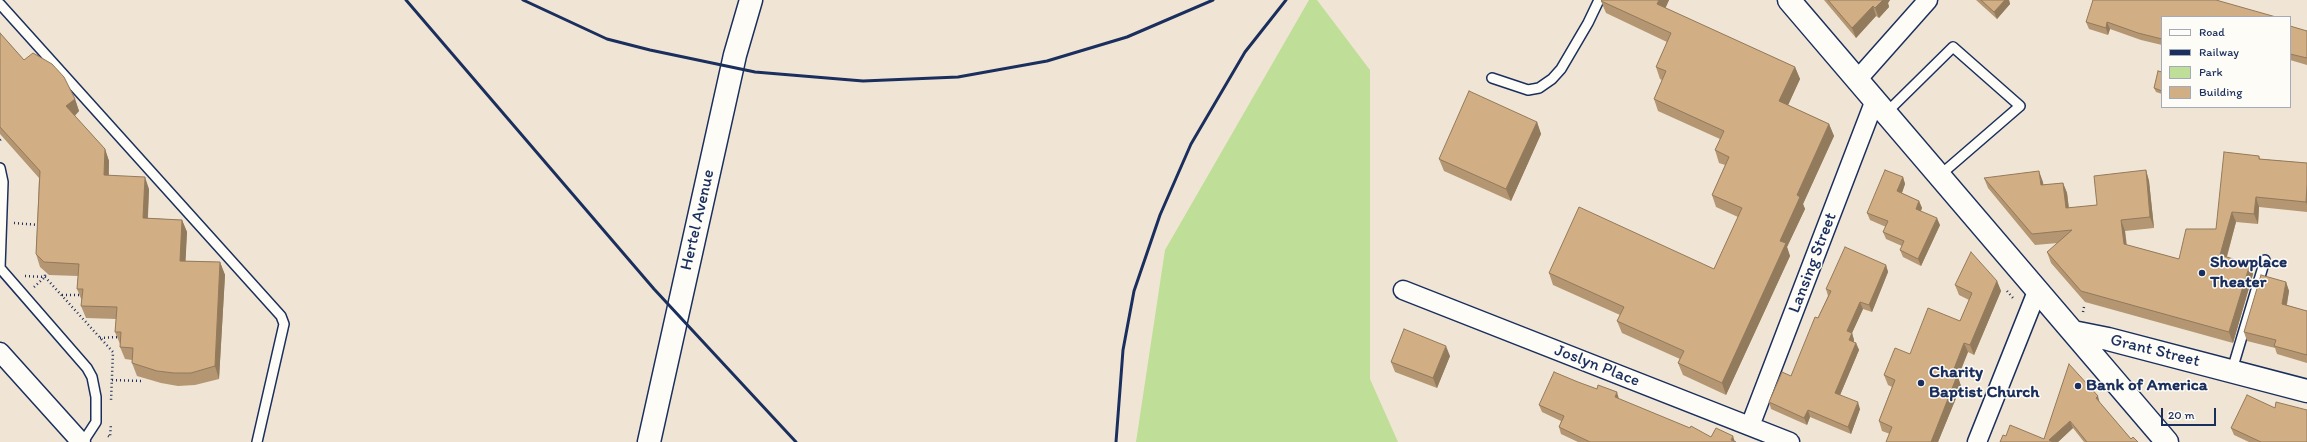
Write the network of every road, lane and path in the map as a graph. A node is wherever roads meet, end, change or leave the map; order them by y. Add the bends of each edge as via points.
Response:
1 (752, 0) edge
2 (1598, 0) edge
3 (1789, 0) edge
4 (1928, 0) edge
5 (0, 4) edge
6 (1492, 78) dead end
7 (1857, 80) junction
8 (1880, 106) junction
9 (0, 168) edge
10 (1939, 176) junction
11 (19, 223) dead end
12 (39, 225) edge
13 (2265, 260) dead end
14 (0, 266) edge
15 (46, 273) edge
16 (20, 276) dead end
17 (45, 277) junction
18 (34, 288) dead end
19 (2038, 289) junction
20 (1403, 290) dead end
21 (2007, 291) dead end
22 (62, 295) junction
23 (81, 295) edge
24 (2013, 298) dead end
25 (2084, 307) dead end
26 (2083, 312) dead end
27 (2073, 332) junction
28 (119, 337) edge
29 (100, 338) junction
30 (0, 352) edge
31 (2232, 370) junction
32 (112, 380) junction
33 (143, 381) edge
34 (2307, 391) edge
35 (111, 408) dead end
36 (111, 422) dead end
37 (1750, 426) junction
38 (108, 436) dead end
39 (82, 442) edge
40 (257, 442) edge
41 (649, 442) edge
42 (1790, 442) edge
43 (1976, 442) edge
44 (2168, 442) edge

1 - 41 street, Hertel Avenue via 735,55
2 - 6 lane via 1588,23 1561,69 1552,79 1539,88 1528,90
3 - 7 street
4 - 7 street
5 - 40 lane via 281,316 284,324
7 - 8 street
8 - 10 street
8 - 10 lane via 1953,47 2020,106
8 - 37 street, Lansing Street
9 - 14 lane via 3,182
10 - 19 street
11 - 12 path
13 - 31 lane
14 - 39 lane via 4,274 87,368 92,377 96,397 96,422
15 - 17 path
16 - 17 path
17 - 18 path
17 - 22 path
19 - 27 street
19 - 43 street
20 - 37 street, Joslyn Place
21 - 24 path
22 - 23 path
22 - 29 path
25 - 26 path
27 - 31 street, Grant Street
27 - 44 street
28 - 29 path
29 - 32 path via 113,352
30 - 39 street
31 - 34 street, Grant Street
32 - 33 path
32 - 35 path
36 - 38 path via 110,437
37 - 42 street, Joslyn Place

